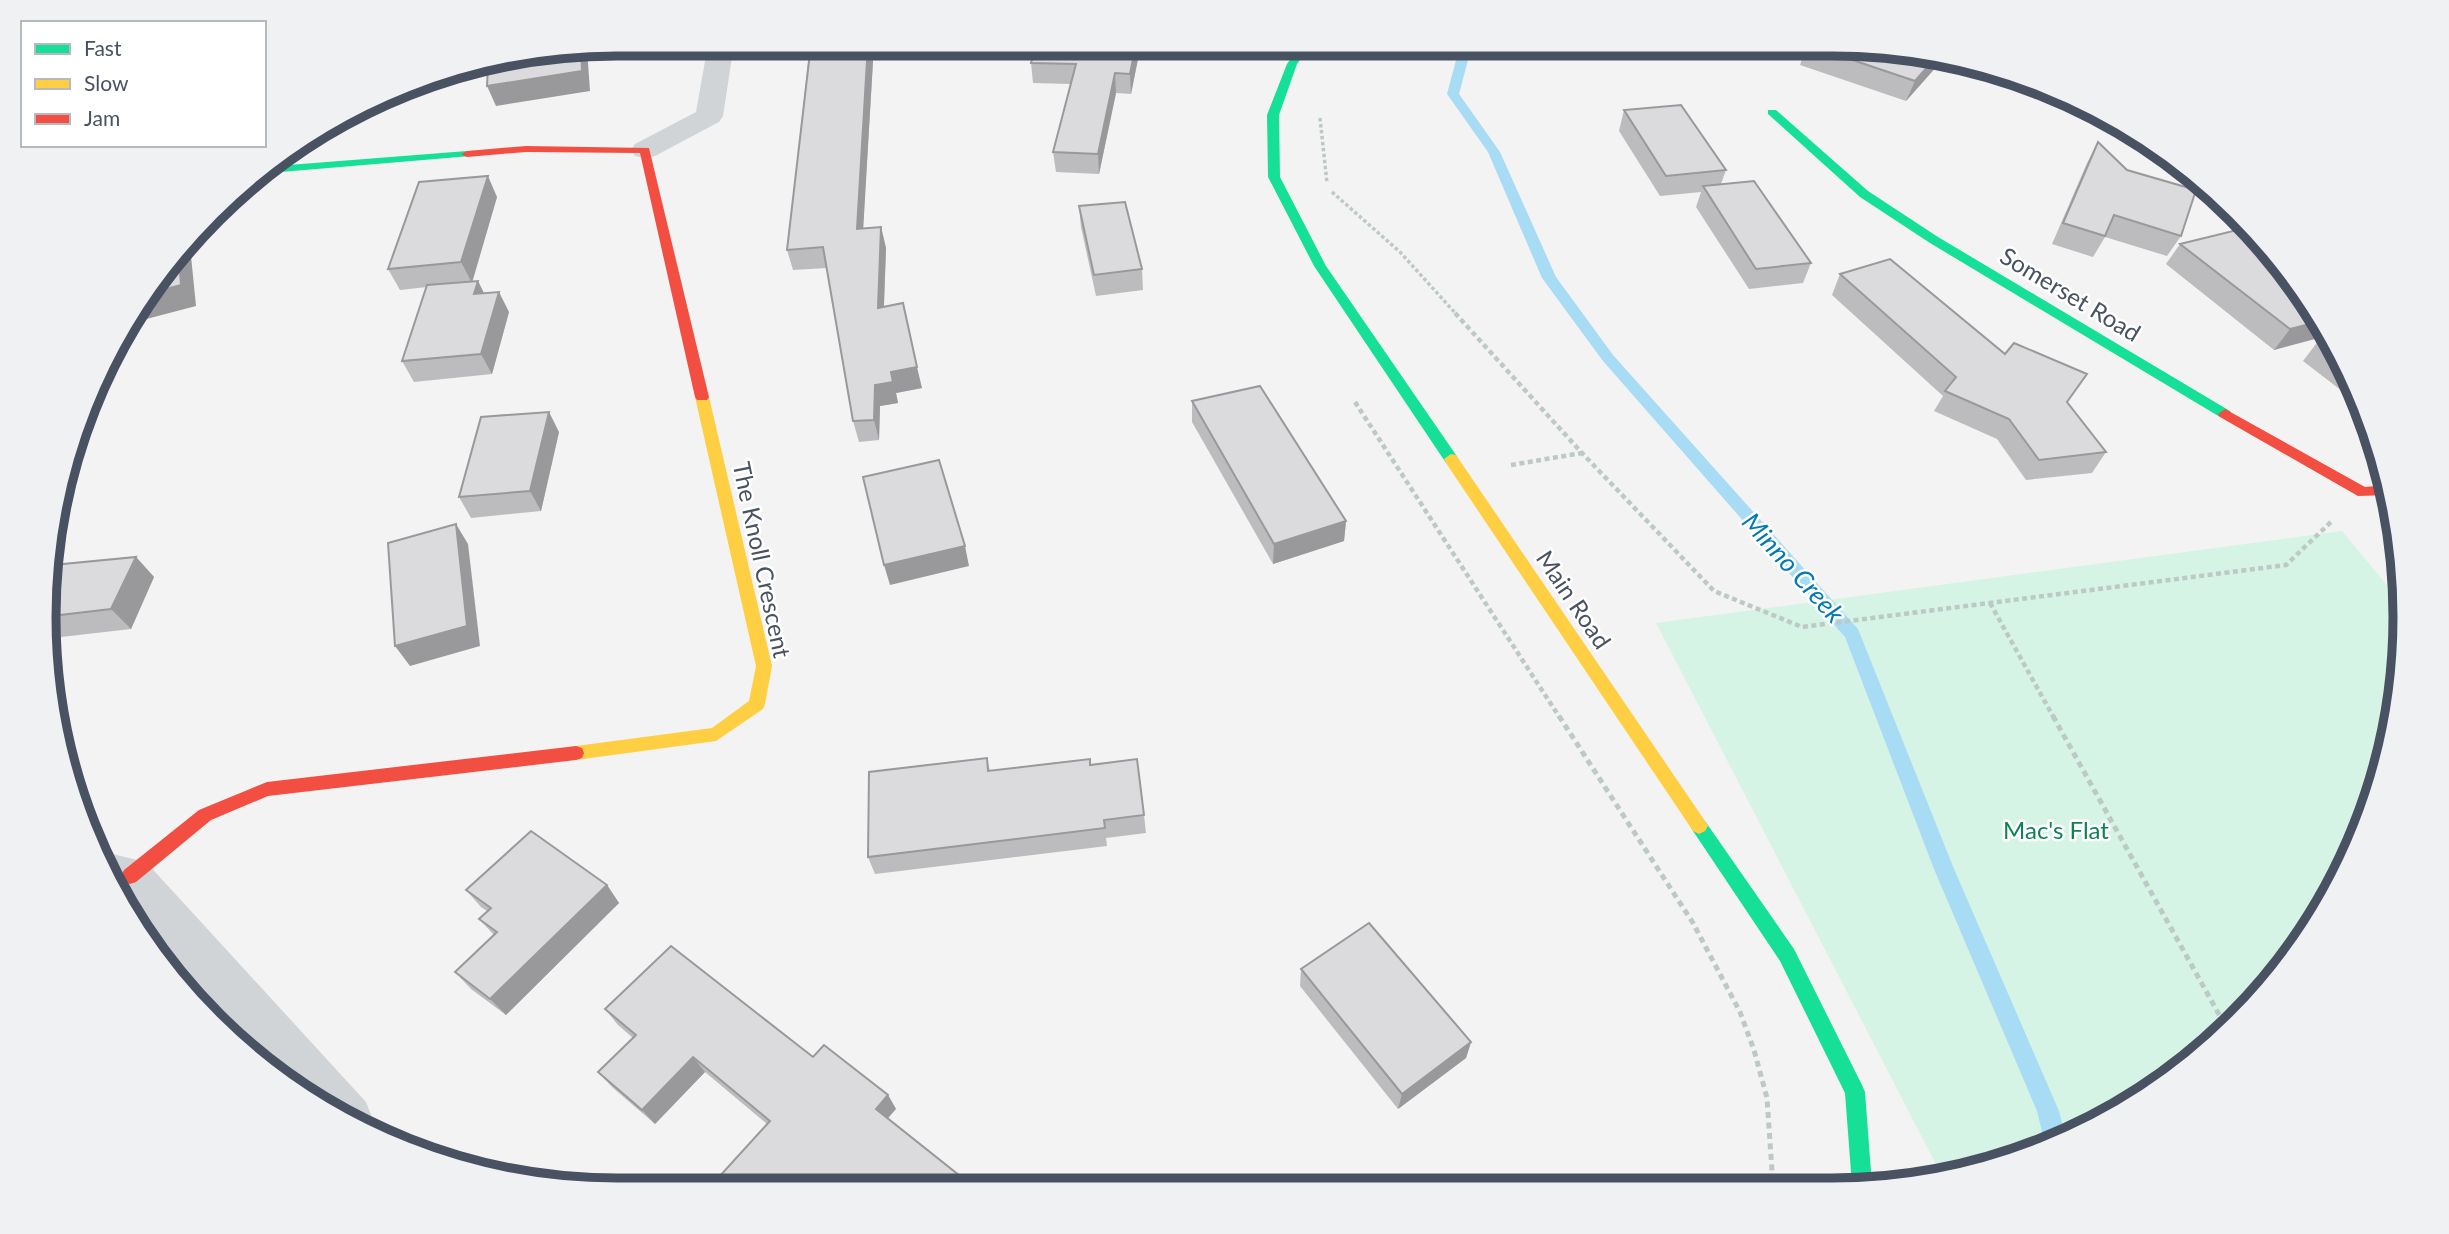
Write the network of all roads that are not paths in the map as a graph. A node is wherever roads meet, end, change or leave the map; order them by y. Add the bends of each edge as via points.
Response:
1 (719, 56) edge
2 (1298, 56) edge
3 (1772, 112) dead end
4 (645, 150) junction
5 (279, 169) edge
6 (2378, 491) edge
7 (118, 873) edge
8 (121, 878) edge
9 (326, 1097) edge
10 (1861, 1177) edge

1 - 4 street via 709,117
2 - 10 street, Main Road via 1273,115 1274,177 1320,266 1787,955 1855,1092
3 - 6 street, Somerset Road via 1864,194 1934,240 2315,467 2363,492
4 - 5 street via 526,149
4 - 7 street, The Knoll Crescent via 764,666 757,704 716,734 267,789 205,815
8 - 9 street

